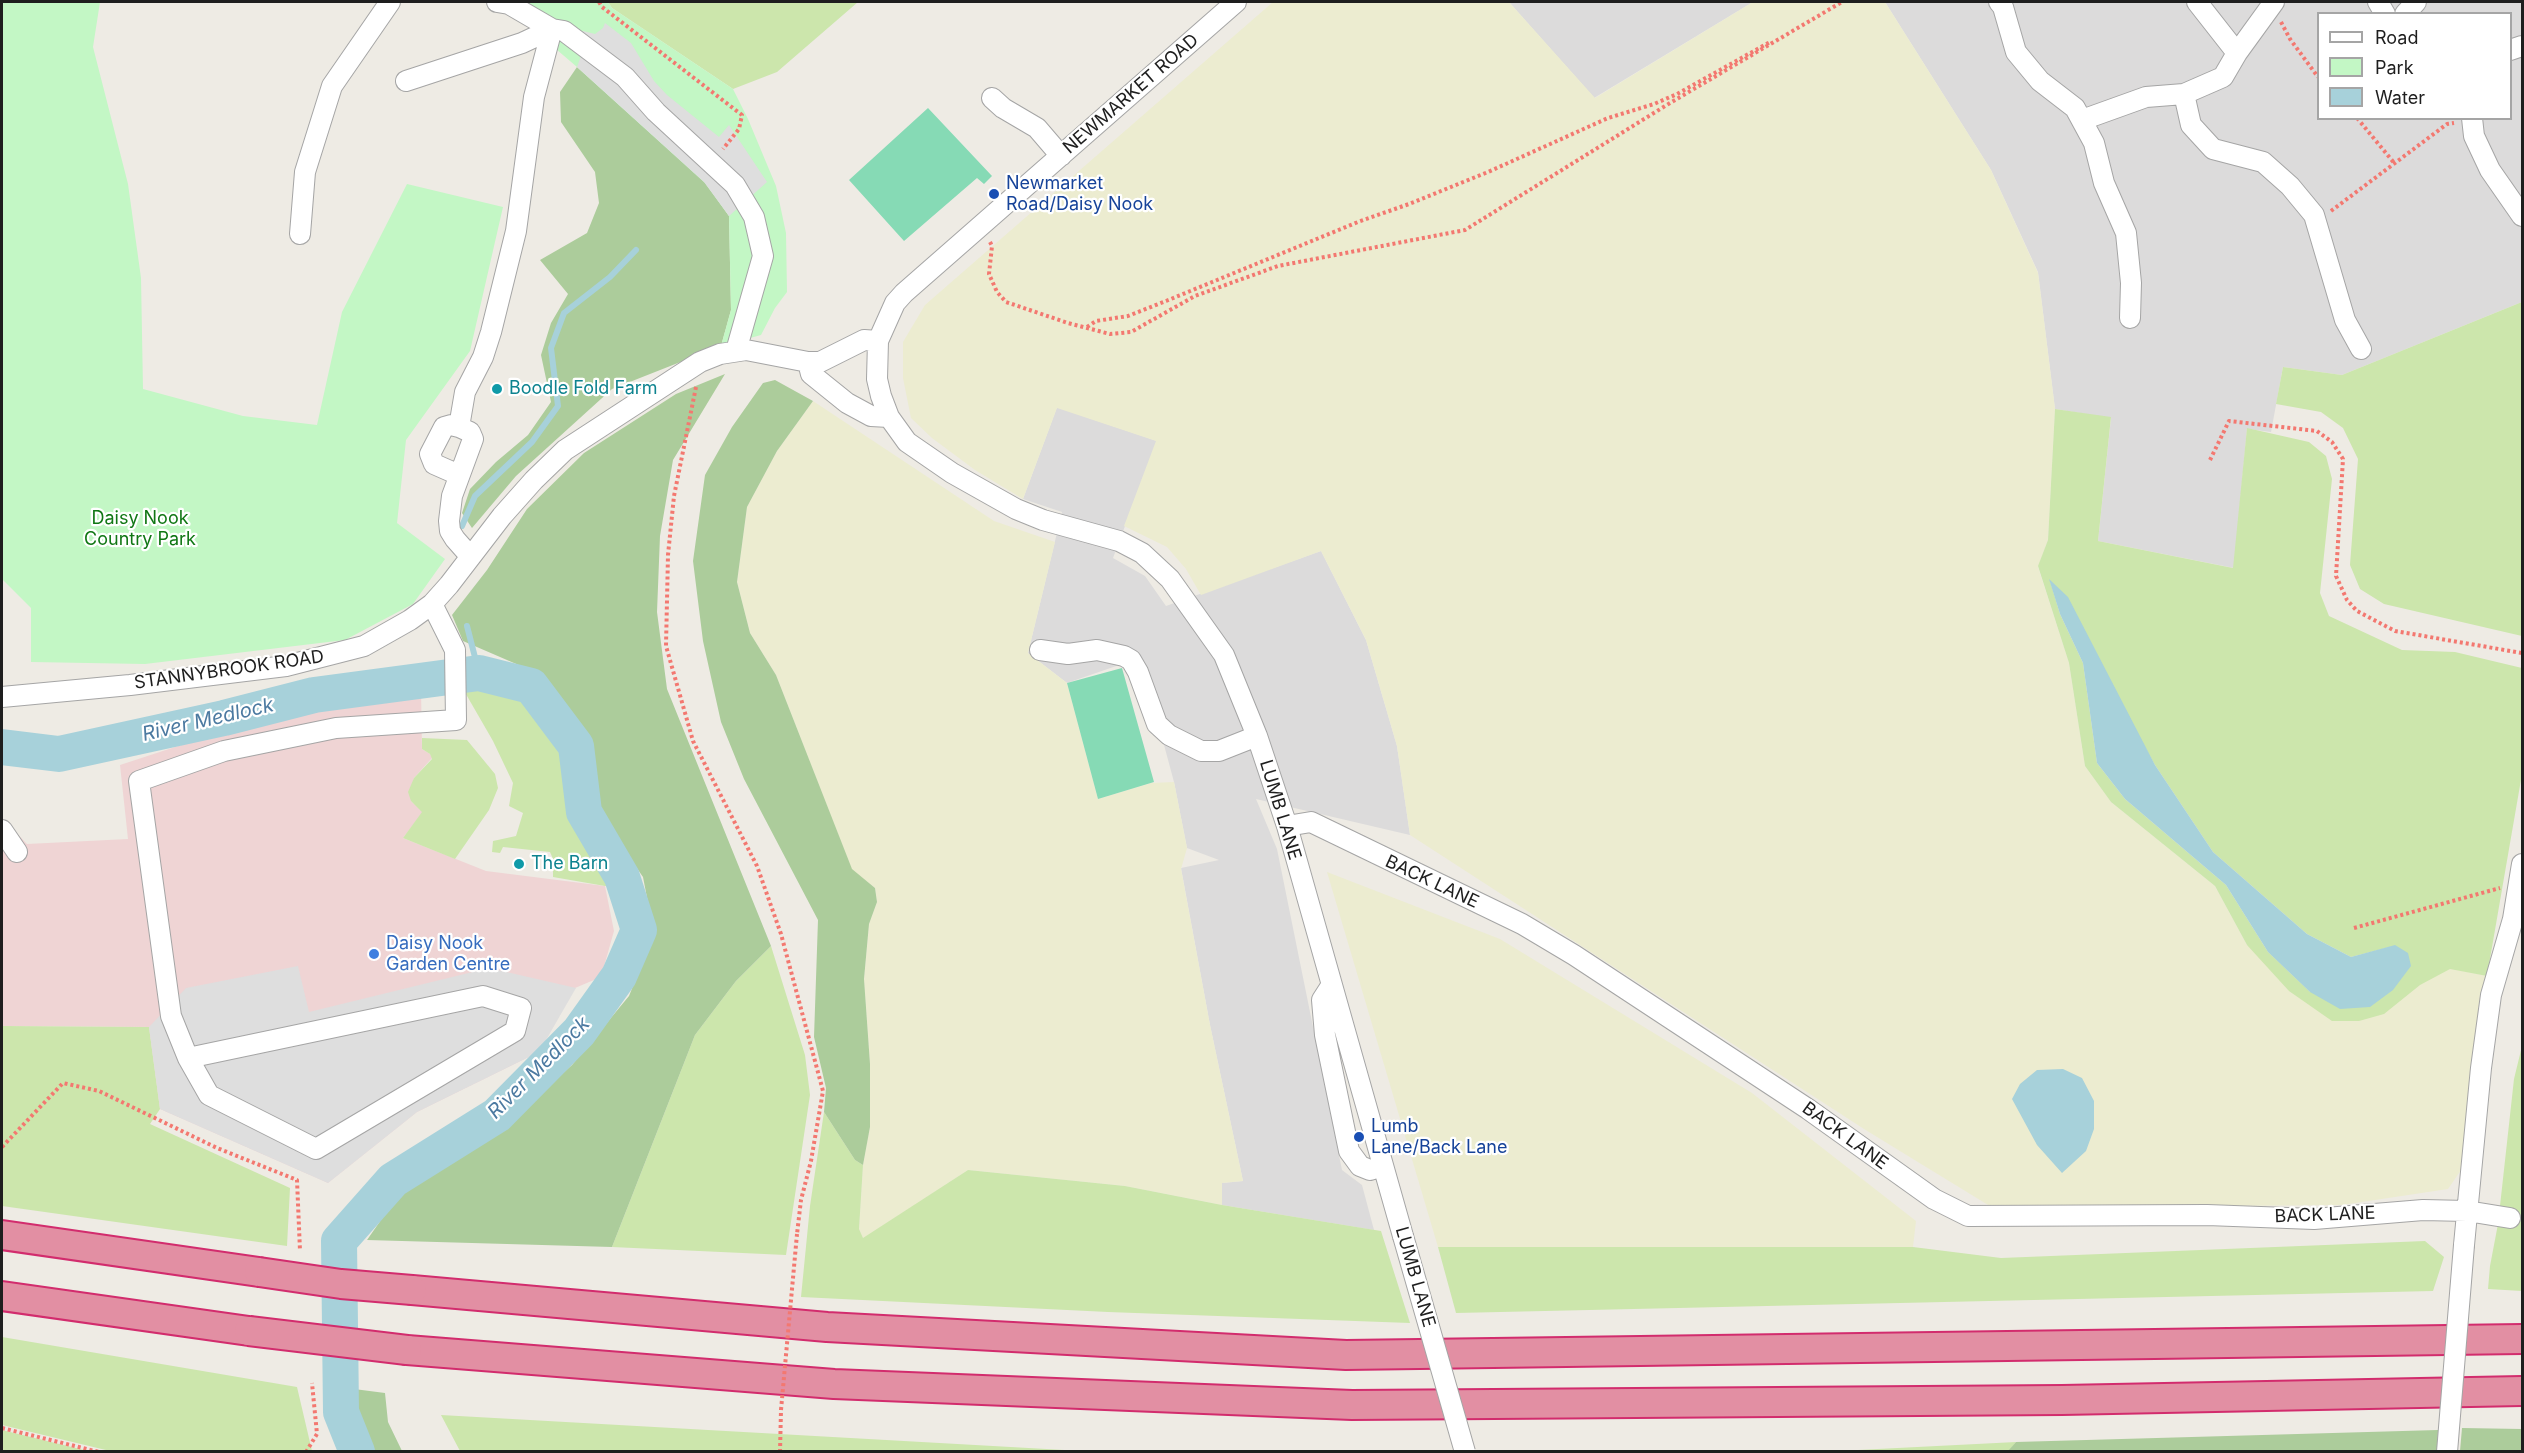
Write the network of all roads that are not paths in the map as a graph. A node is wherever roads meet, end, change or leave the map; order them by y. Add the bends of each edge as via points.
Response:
1 (390, 2) edge
2 (497, 2) edge
3 (1236, 2) edge
4 (1999, 2) edge
5 (2198, 2) edge
6 (2274, 2) edge
7 (552, 30) junction
8 (2237, 53) junction
9 (406, 81) dead end
10 (2184, 94) junction
11 (992, 98) dead end
12 (2082, 120) junction
13 (2472, 120) edge
14 (1061, 156) junction
15 (2523, 216) edge
16 (300, 234) dead end
17 (2130, 318) dead end
18 (878, 341) junction
19 (2361, 349) dead end
20 (736, 351) junction
21 (808, 362) junction
22 (889, 417) junction
23 (459, 427) junction
24 (459, 475) junction
25 (470, 556) junction
26 (432, 604) junction
27 (1040, 650) dead end
28 (2, 697) edge
29 (1257, 736) junction
30 (1287, 826) junction
31 (2, 830) edge
32 (17, 852) dead end
33 (2521, 877) edge
34 (1330, 986) junction
35 (188, 1058) junction
36 (1383, 1166) junction
37 (2467, 1211) junction
38 (2510, 1218) dead end
39 (2, 1235) edge
40 (2, 1296) edge
41 (2523, 1339) edge
42 (2523, 1391) edge
43 (1465, 1452) edge
44 (2447, 1452) edge

1 - 16 street via 332,86 304,172
2 - 7 street via 509,4
3 - 14 street, NEWMARKET ROAD
4 - 12 street via 2016,52 2040,81 2075,108
5 - 8 street
6 - 8 street
7 - 9 street
7 - 20 street via 564,31 625,77 656,112 735,185 754,217 763,256
7 - 23 street via 534,97 516,231 491,332 465,392
8 - 10 street via 2223,77
10 - 12 street via 2146,97
10 - 19 street via 2191,125 2213,149 2263,162 2314,215 2345,320
11 - 14 street via 1037,128
12 - 17 street via 2126,233
13 - 15 street via 2474,136 2490,170
14 - 18 street, NEWMARKET ROAD via 900,298
18 - 21 street, STANNYBROOK ROAD via 864,340 819,362
18 - 22 street, LUMB LANE via 877,379
20 - 21 street, STANNYBROOK ROAD via 756,351
20 - 25 street, STANNYBROOK ROAD via 700,362 565,450 534,480
21 - 22 street via 811,374 847,402 871,416
22 - 29 street, LUMB LANE via 907,441 995,498 1043,520 1119,541 1149,558 1170,579 1224,655
23 - 24 street via 470,432 473,439
23 - 24 street via 451,425 441,430 430,454 434,464
24 - 25 street via 448,515 450,531
25 - 26 street, STANNYBROOK ROAD
26 - 28 street, STANNYBROOK ROAD via 364,646 286,666
26 - 35 street via 455,650 456,720 336,729 224,751 139,781 171,1016
27 - 29 street via 1068,654 1097,650 1131,660 1157,724 1168,735 1201,751 1219,751
29 - 30 street, LUMB LANE
30 - 34 street, LUMB LANE
30 - 37 street, BACK LANE via 1311,822 1522,924 1808,1108 1934,1199 1968,1216 2207,1215 2314,1219 2423,1210
31 - 32 street
33 - 37 street via 2491,995
34 - 36 street, LUMB LANE
34 - 36 street via 1322,1000 1325,1035 1349,1151 1360,1166 1370,1170
35 - 35 street via 209,1095 316,1149 515,1031 521,1008 483,996
36 - 43 street, LUMB LANE, bridge
37 - 38 street, BACK LANE
37 - 44 street, bridge
39 - 41 highway, bridge via 341,1284 827,1327 1346,1355
40 - 42 highway, bridge via 407,1350 834,1384 1352,1405 2050,1400

